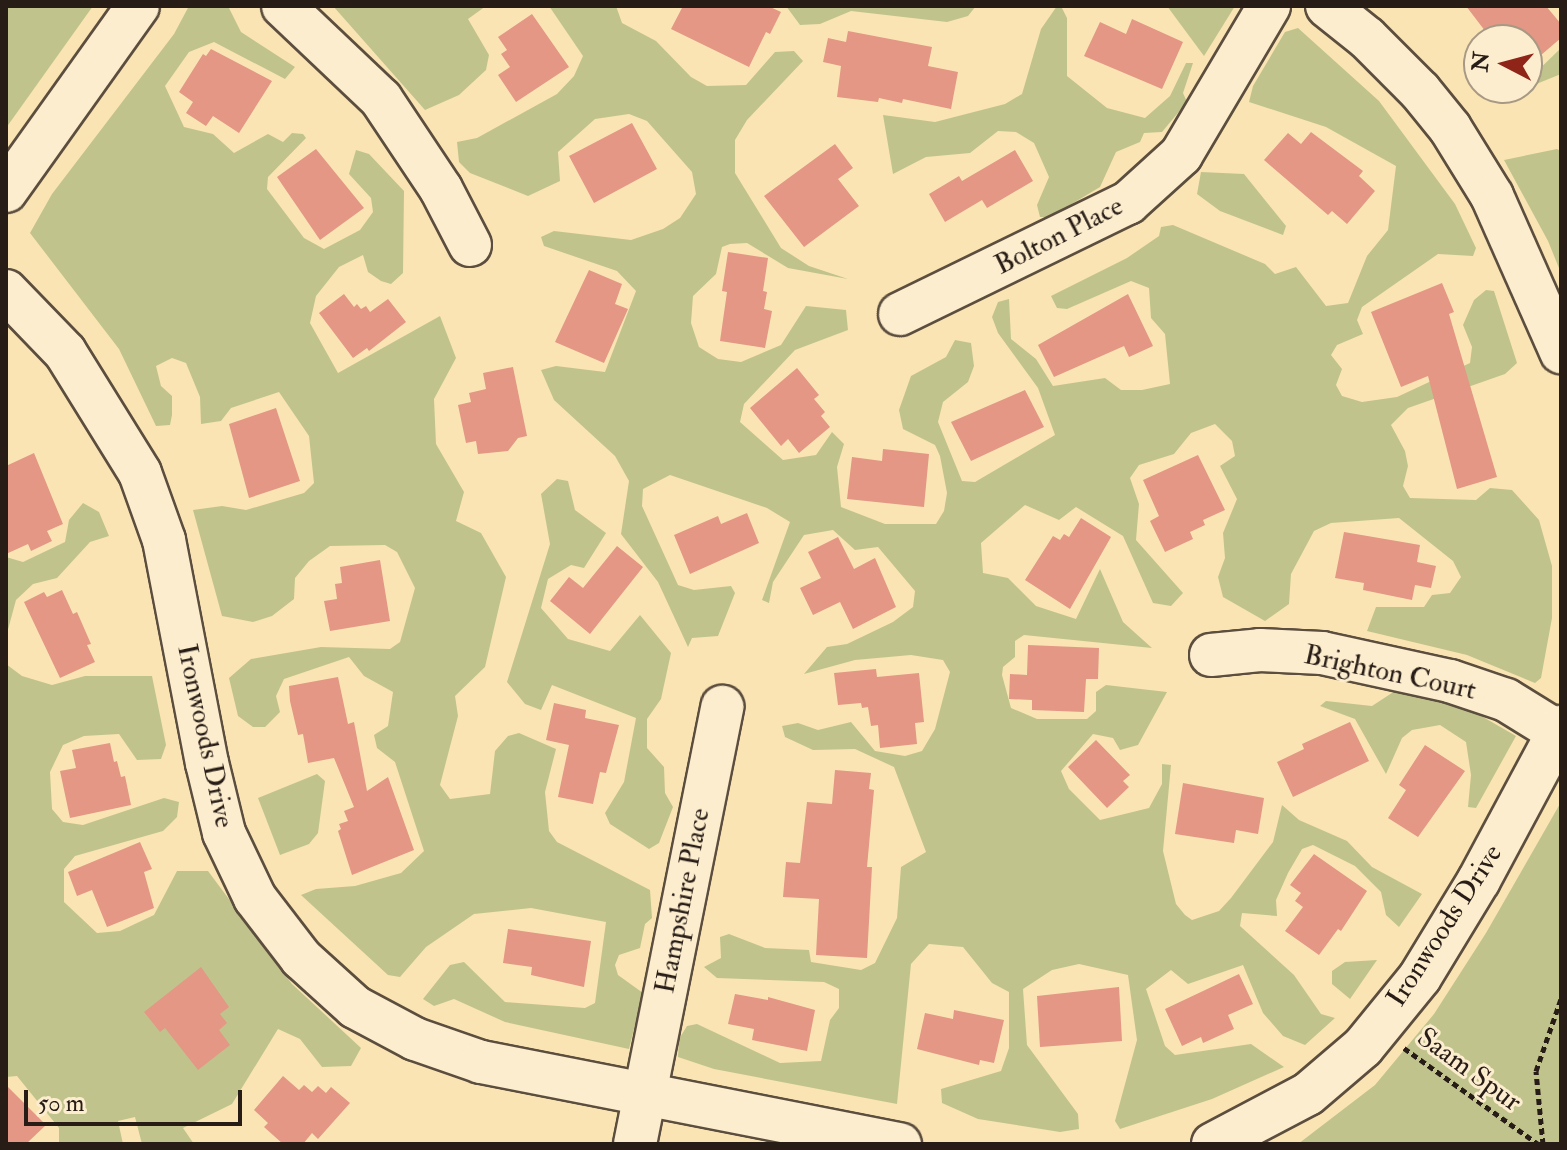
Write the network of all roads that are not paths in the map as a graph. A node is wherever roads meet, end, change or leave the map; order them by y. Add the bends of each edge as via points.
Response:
1 (138, 6) edge
2 (283, 6) edge
3 (1269, 6) edge
4 (1327, 6) edge
5 (6, 191) edge
6 (470, 245) dead end
7 (6, 291) edge
8 (900, 314) dead end
9 (1561, 352) edge
10 (1211, 655) dead end
11 (722, 707) dead end
12 (1560, 731) edge
13 (644, 1095) junction
14 (635, 1144) edge
15 (900, 1144) edge
16 (1213, 1144) edge

1 - 5 street
2 - 6 street via 381,99 441,189
3 - 8 street, Bolton Place via 1181,155 1128,203
4 - 9 street via 1377,48 1450,128 1492,196
7 - 13 street, Ironwoods Drive via 65,352 140,473 164,540 224,833 255,898 301,958 355,1007 415,1039 481,1062
10 - 12 street, Brighton Court via 1260,650 1322,653 1450,681 1506,700
11 - 13 street, Hampshire Place
12 - 16 street, Ironwoods Drive via 1427,965 1363,1047 1308,1094
13 - 14 street, Hampshire Place
13 - 15 street, Ironwoods Drive

